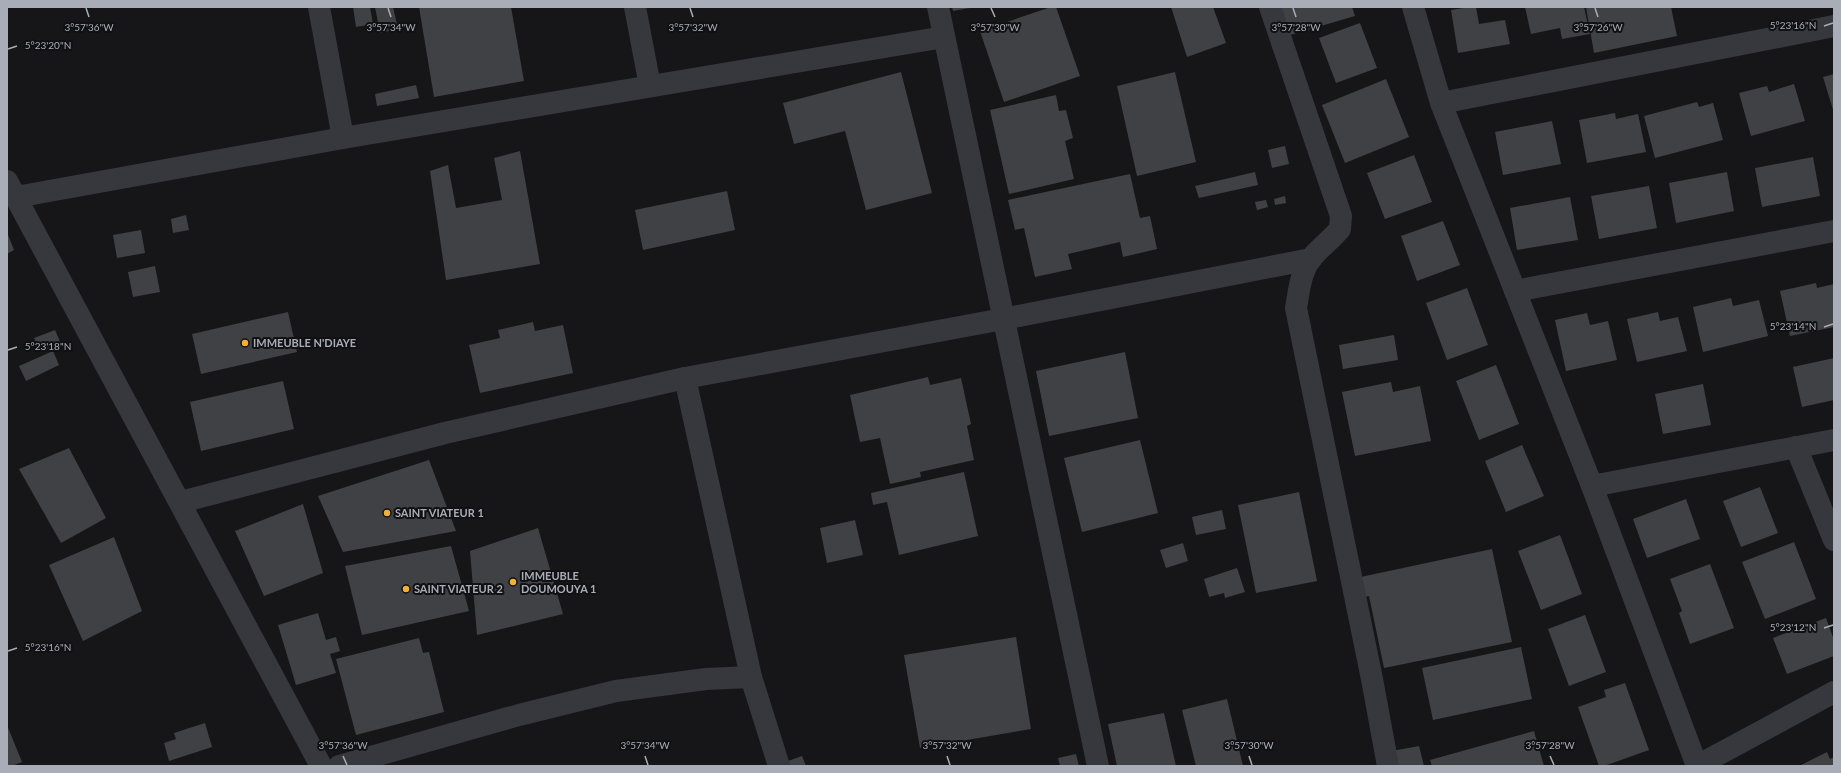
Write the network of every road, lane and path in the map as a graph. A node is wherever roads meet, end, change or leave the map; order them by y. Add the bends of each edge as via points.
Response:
1 (319, 7) edge
2 (635, 7) edge
3 (938, 7) edge
4 (1270, 7) edge
5 (1412, 7) edge
6 (1834, 26) edge
7 (944, 37) junction
8 (650, 86) junction
9 (1441, 103) junction
10 (343, 138) junction
11 (12, 189) edge
12 (1834, 231) edge
13 (1311, 259) junction
14 (1515, 291) junction
15 (1003, 319) junction
16 (685, 378) junction
17 (1834, 440) edge
18 (1796, 447) junction
19 (1592, 486) junction
20 (181, 502) junction
21 (1834, 540) edge
22 (751, 677) junction
23 (1834, 692) edge
24 (321, 766) edge
25 (339, 766) edge
26 (778, 766) edge
27 (1098, 766) edge
28 (1388, 766) edge

1 - 10 street
2 - 8 street
3 - 7 street
4 - 13 street via 1341,216 1340,229
5 - 9 street
6 - 9 street
7 - 8 street
7 - 15 street
8 - 10 street
9 - 14 street
10 - 11 street
11 - 20 street
12 - 14 street
13 - 15 street
13 - 28 street via 1302,278 1296,308
14 - 19 street
15 - 16 street
15 - 27 street
16 - 20 street via 445,432
16 - 22 street
17 - 18 street
18 - 19 street
18 - 21 street
19 - 23 street via 1697,766
20 - 24 street
22 - 25 street via 706,679 616,691 519,715
22 - 26 street

